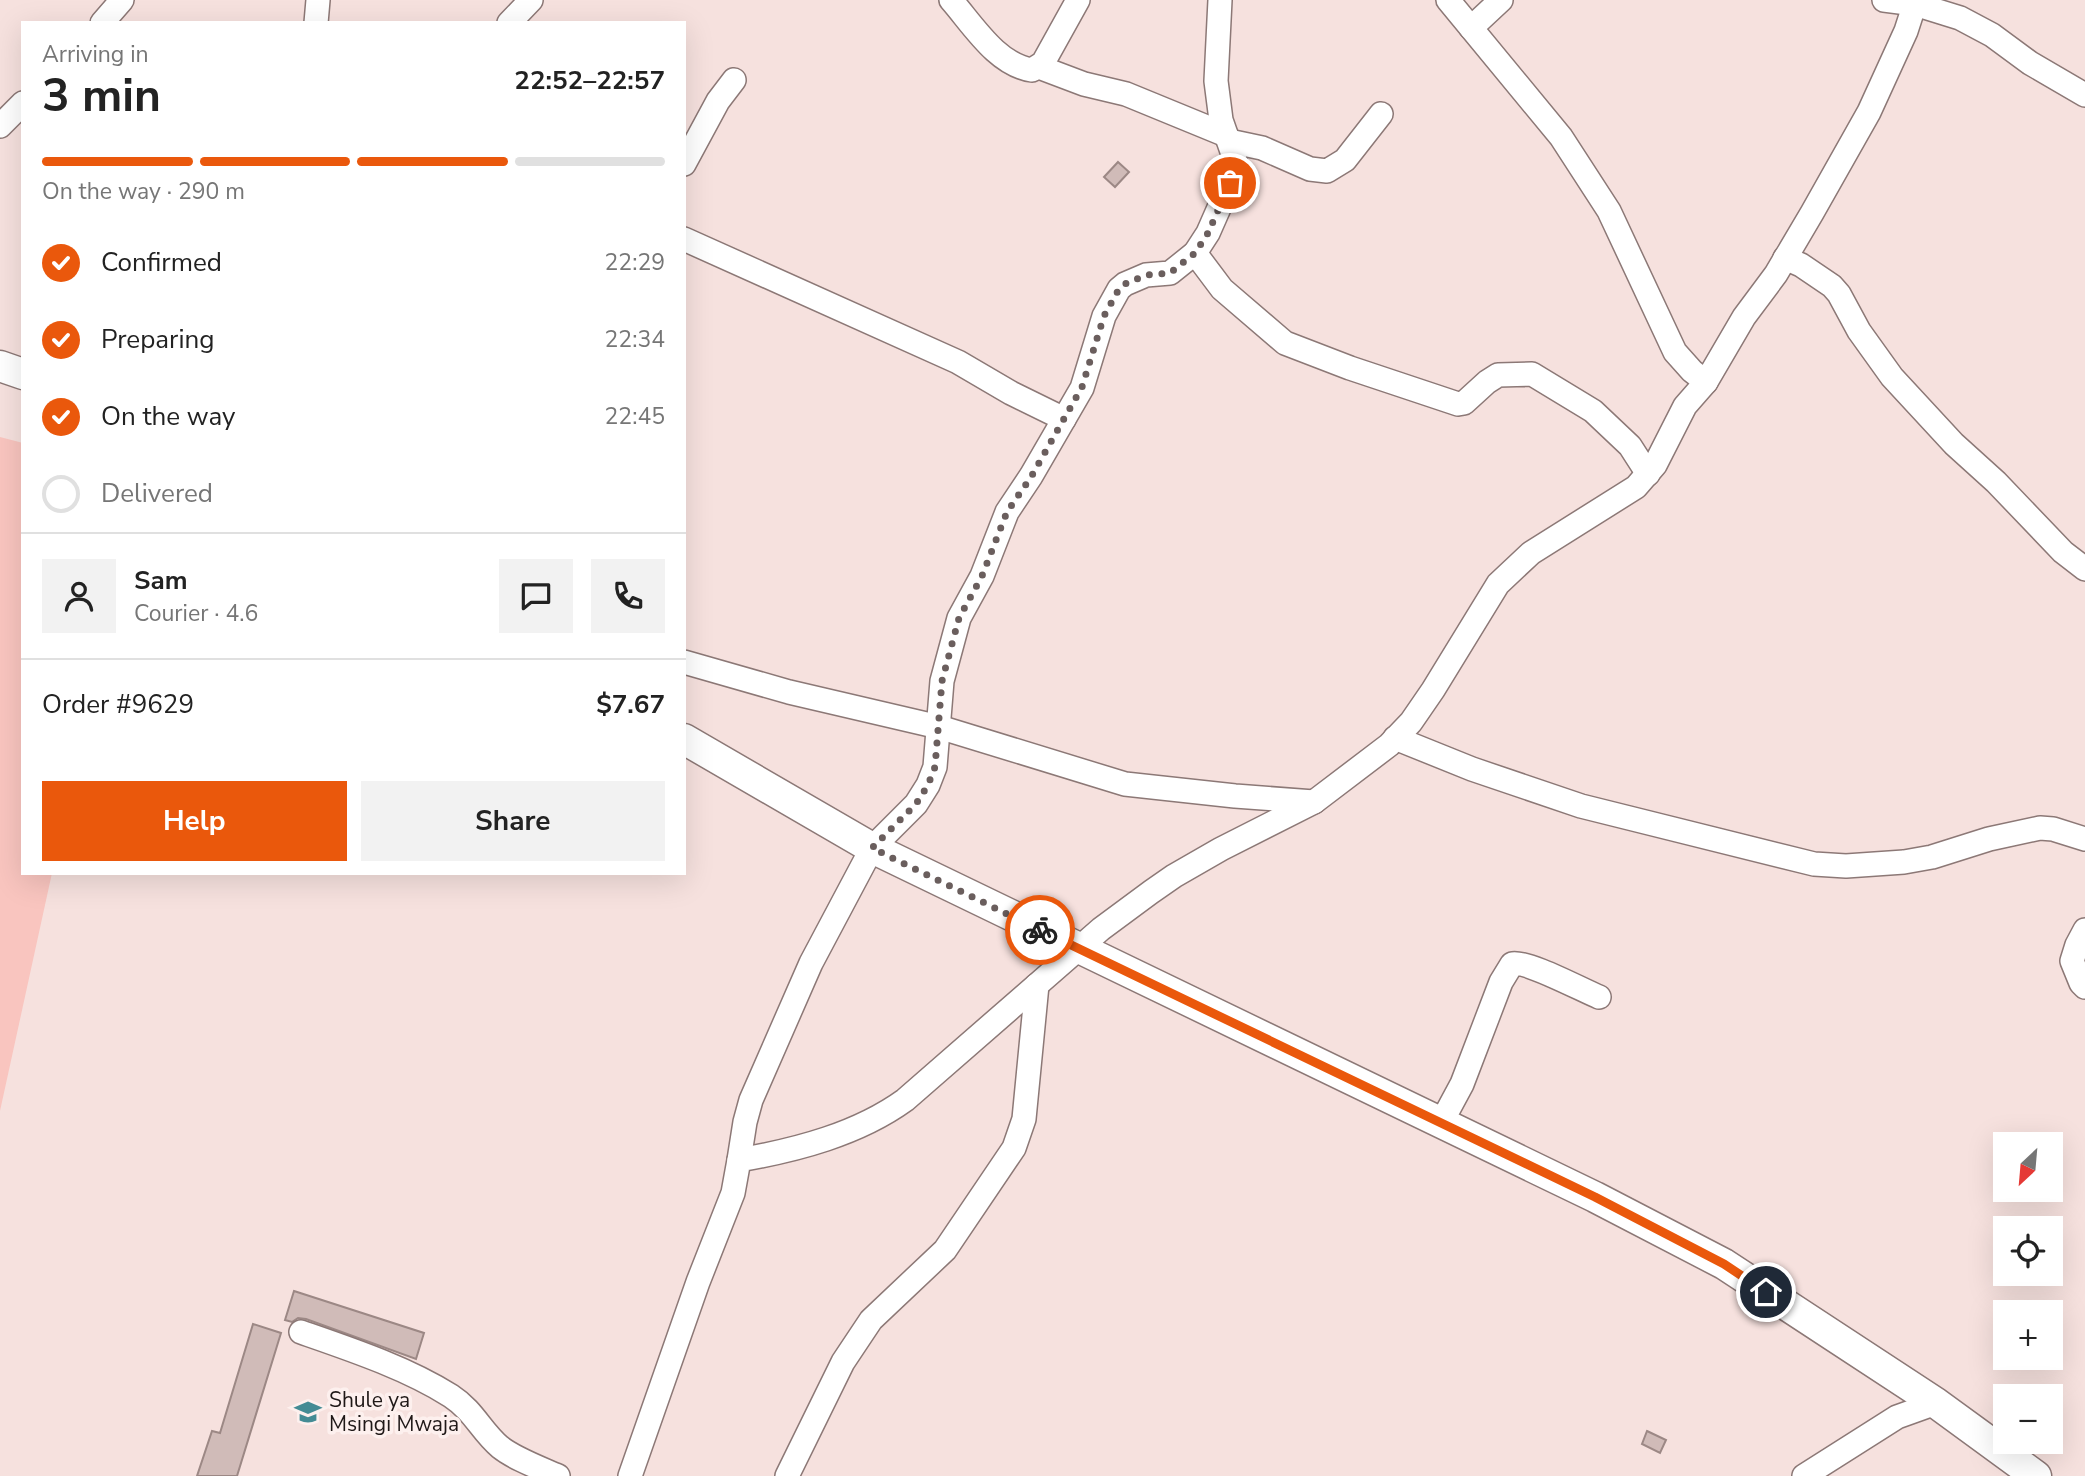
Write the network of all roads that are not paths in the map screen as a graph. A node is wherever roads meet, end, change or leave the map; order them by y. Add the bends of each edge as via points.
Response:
1 (122, 0) edge
2 (318, 0) edge
3 (951, 0) edge
4 (1078, 0) edge
5 (1220, 0) edge
6 (1448, 0) edge
7 (1501, 0) edge
8 (1884, 0) edge
9 (1916, 2) edge
10 (109, 21) edge
11 (316, 21) edge
12 (1471, 28) junction
13 (1039, 67) junction
14 (734, 80) dead end
15 (2085, 95) edge
16 (21, 105) edge
17 (1381, 114) dead end
18 (0, 125) edge
19 (1227, 138) junction
20 (686, 160) edge
21 (686, 240) edge
22 (1195, 253) junction
23 (1785, 258) junction
24 (0, 366) edge
25 (21, 373) edge
26 (1706, 382) junction
27 (1064, 419) junction
28 (1648, 474) junction
29 (2085, 569) edge
30 (686, 663) edge
31 (939, 727) junction
32 (1395, 738) junction
33 (686, 740) edge
34 (1314, 802) junction
35 (2085, 839) edge
36 (872, 848) junction
37 (2085, 930) edge
38 (1080, 949) junction
39 (1037, 985) junction
40 (2085, 987) edge
41 (1599, 998) dead end
42 (1441, 1124) junction
43 (739, 1160) junction
44 (301, 1332) dead end
45 (1936, 1403) junction
46 (558, 1476) edge
47 (630, 1476) edge
48 (788, 1476) edge
49 (1804, 1476) edge
50 (2036, 1476) edge

1 - 10 street
2 - 11 street
3 - 13 street via 1010,62 1027,69
4 - 13 street
5 - 19 street via 1216,81
6 - 12 street
7 - 12 street
8 - 9 street
9 - 15 street via 1979,27
9 - 23 street via 1869,112
12 - 26 street via 1561,137 1609,211 1675,352
13 - 19 street via 1126,94
14 - 20 street
16 - 18 street
17 - 19 street via 1345,160 1327,171
19 - 22 street via 1234,172
21 - 27 street via 958,362
22 - 27 street via 1170,273 1134,278 1119,289 1100,328 1082,387
22 - 28 street via 1222,289 1289,345 1458,404 1498,376 1532,374 1593,411 1630,446
23 - 26 street
23 - 29 street via 1832,286 1892,377 1954,444
24 - 25 main road
26 - 28 street via 1685,406
27 - 31 street via 1007,512 982,576 959,618 942,681
28 - 32 street via 1636,487 1531,553 1498,584 1411,722
30 - 31 street
31 - 34 street via 1142,787
31 - 36 street via 935,767 928,785 916,804
32 - 34 street
32 - 35 street via 1581,806 1814,864 1904,862 2040,828
33 - 36 main road
34 - 38 street via 1174,876
36 - 38 main road
36 - 43 street via 811,962 759,1078
37 - 40 street via 2072,961
38 - 39 street
38 - 42 main road
39 - 43 street via 884,1115 824,1139
39 - 48 street via 1024,1119 1014,1149 945,1250 870,1320 843,1362
41 - 42 street via 1538,969 1512,964
42 - 45 main road via 1724,1264
43 - 47 street via 733,1193
44 - 46 street via 426,1382 472,1413 501,1447
45 - 49 street via 1897,1417
45 - 50 main road

